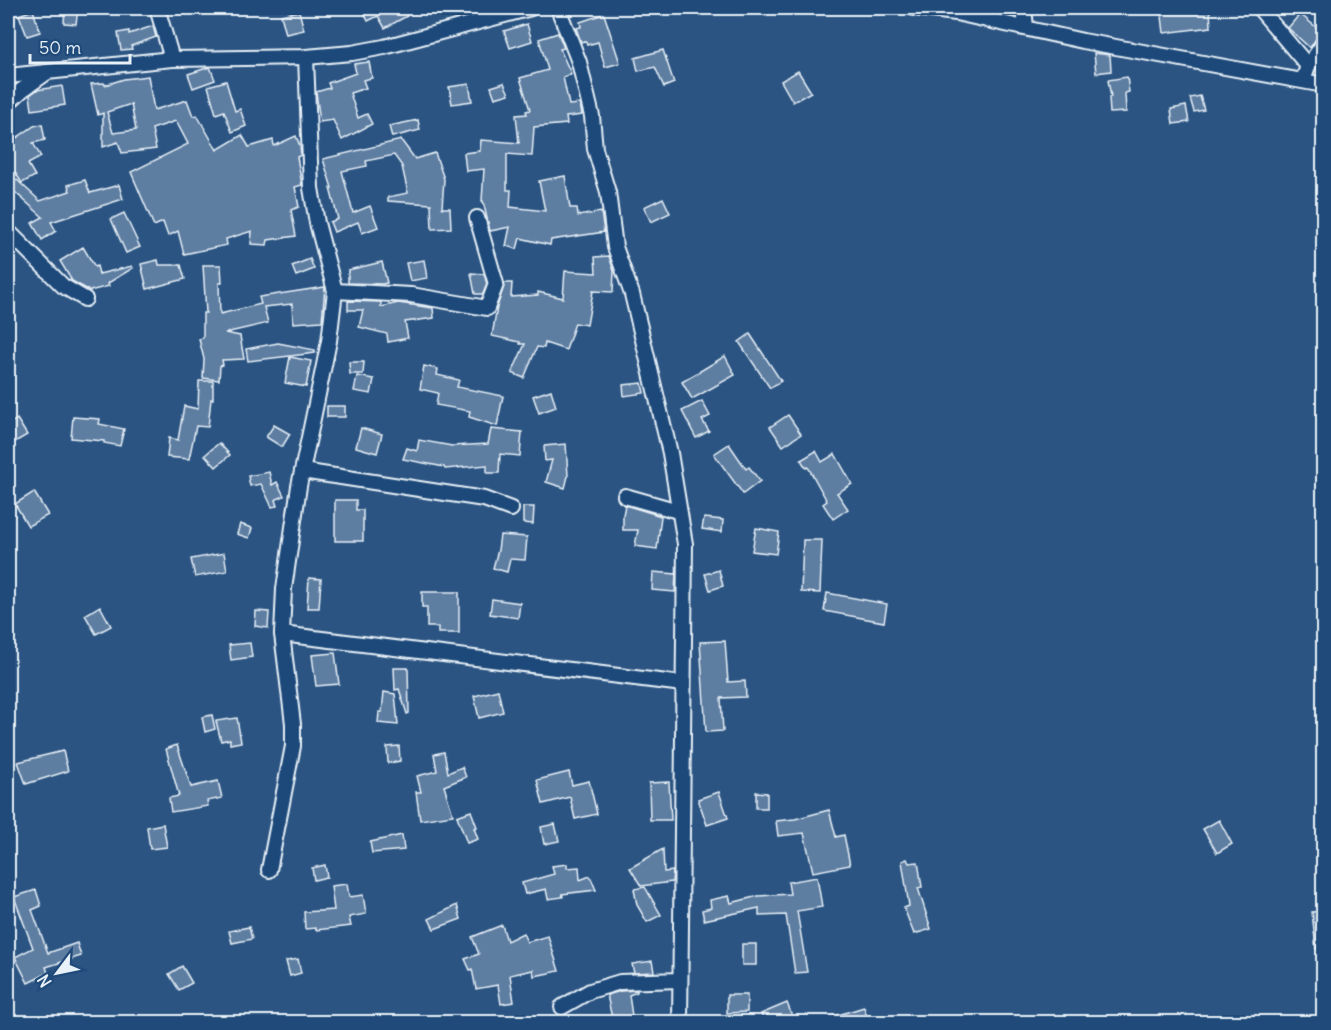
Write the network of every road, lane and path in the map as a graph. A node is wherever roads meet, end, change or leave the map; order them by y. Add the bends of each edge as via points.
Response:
1 (157, 8) edge
2 (531, 8) edge
3 (558, 8) edge
4 (914, 8) edge
5 (1024, 8) edge
6 (1259, 8) edge
7 (1026, 27) junction
8 (1323, 43) edge
9 (306, 57) junction
10 (172, 59) junction
11 (1308, 66) junction
12 (49, 71) junction
13 (8, 76) edge
14 (1303, 80) junction
15 (1323, 85) edge
16 (8, 103) edge
17 (477, 218) dead end
18 (8, 231) edge
19 (335, 291) junction
20 (85, 299) dead end
21 (302, 471) junction
22 (625, 496) dead end
23 (511, 509) dead end
24 (678, 511) junction
25 (282, 634) junction
26 (683, 684) junction
27 (269, 870) dead end
28 (680, 980) junction
29 (562, 1007) dead end
30 (680, 1023) edge

1 - 10 street
2 - 9 street via 384,47
3 - 24 street via 587,94 595,148 608,192 615,247 635,305 670,453
4 - 7 street
5 - 7 street
6 - 11 street
7 - 14 street via 1083,41
8 - 11 street
9 - 10 street
9 - 19 street via 311,188
10 - 12 street
11 - 14 street
12 - 13 street
12 - 16 street
14 - 15 street
17 - 19 street via 496,284 487,308 411,295
18 - 20 street via 63,286
19 - 21 street
21 - 23 street via 484,499
21 - 25 street via 284,589
22 - 24 street
24 - 26 street via 685,544
25 - 26 street
25 - 27 street via 293,746
26 - 28 street
28 - 29 street via 620,982
28 - 30 street

